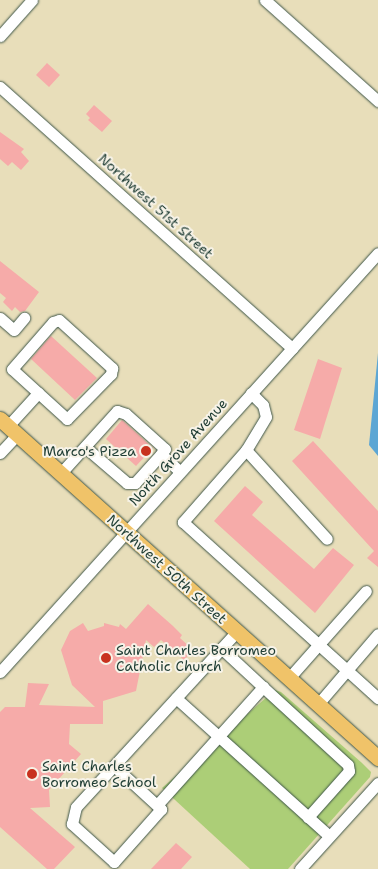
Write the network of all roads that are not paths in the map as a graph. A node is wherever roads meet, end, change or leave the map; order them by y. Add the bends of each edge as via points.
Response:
1 (32, 0) edge
2 (265, 0) edge
3 (0, 36) edge
4 (0, 87) edge
5 (378, 101) edge
6 (378, 253) edge
7 (0, 318) edge
8 (24, 318) dead end
9 (292, 348) junction
10 (251, 393) junction
11 (38, 394) junction
12 (8, 427) edge
13 (85, 447) junction
14 (246, 450) junction
15 (0, 452) edge
16 (161, 454) junction
17 (180, 472) junction
18 (60, 474) junction
19 (126, 532) junction
20 (327, 539) dead end
21 (366, 591) dead end
22 (237, 631) junction
23 (378, 634) edge
24 (319, 644) junction
25 (221, 648) junction
26 (347, 670) junction
27 (0, 672) edge
28 (289, 678) junction
29 (263, 687) junction
30 (176, 698) junction
31 (378, 698) edge
32 (318, 704) junction
33 (218, 737) junction
34 (378, 758) edge
35 (114, 766) junction
36 (378, 783) edge
37 (157, 805) junction
38 (308, 817) junction
39 (330, 836) junction
40 (300, 869) edge

1 - 3 street
2 - 5 street
4 - 9 street, Northwest 51st Street
6 - 9 street, North Grove Avenue
7 - 8 street via 14,330
9 - 10 street, North Grove Avenue
10 - 14 street via 263,405 266,417
10 - 17 street, North Grove Avenue
11 - 11 street via 14,372 14,364 53,322 59,320 112,368 111,374 72,417 64,418
11 - 12 street
12 - 15 street
12 - 18 main road, Northwest 50th Street
13 - 16 street via 127,483 135,483
13 - 16 street via 117,411 126,414 166,449
13 - 18 street
14 - 20 street
14 - 24 street via 183,522
16 - 17 street
17 - 19 street, North Grove Avenue
18 - 19 main road, Northwest 50th Street
19 - 22 main road, Northwest 50th Street
19 - 27 street, North Grove Avenue
21 - 24 street
22 - 25 street
22 - 28 main road, Northwest 50th Street
23 - 26 street
24 - 26 street
24 - 28 street
25 - 29 street
25 - 30 street
26 - 31 street
26 - 32 street
28 - 32 main road, Northwest 50th Street
29 - 33 street
29 - 38 street via 348,765 349,771
30 - 33 street
30 - 35 street
32 - 34 main road, Northwest 50th Street
33 - 37 street
33 - 38 street
35 - 37 street
35 - 37 street via 76,807 72,824 114,862 161,809
36 - 39 street
38 - 39 street
39 - 40 street

